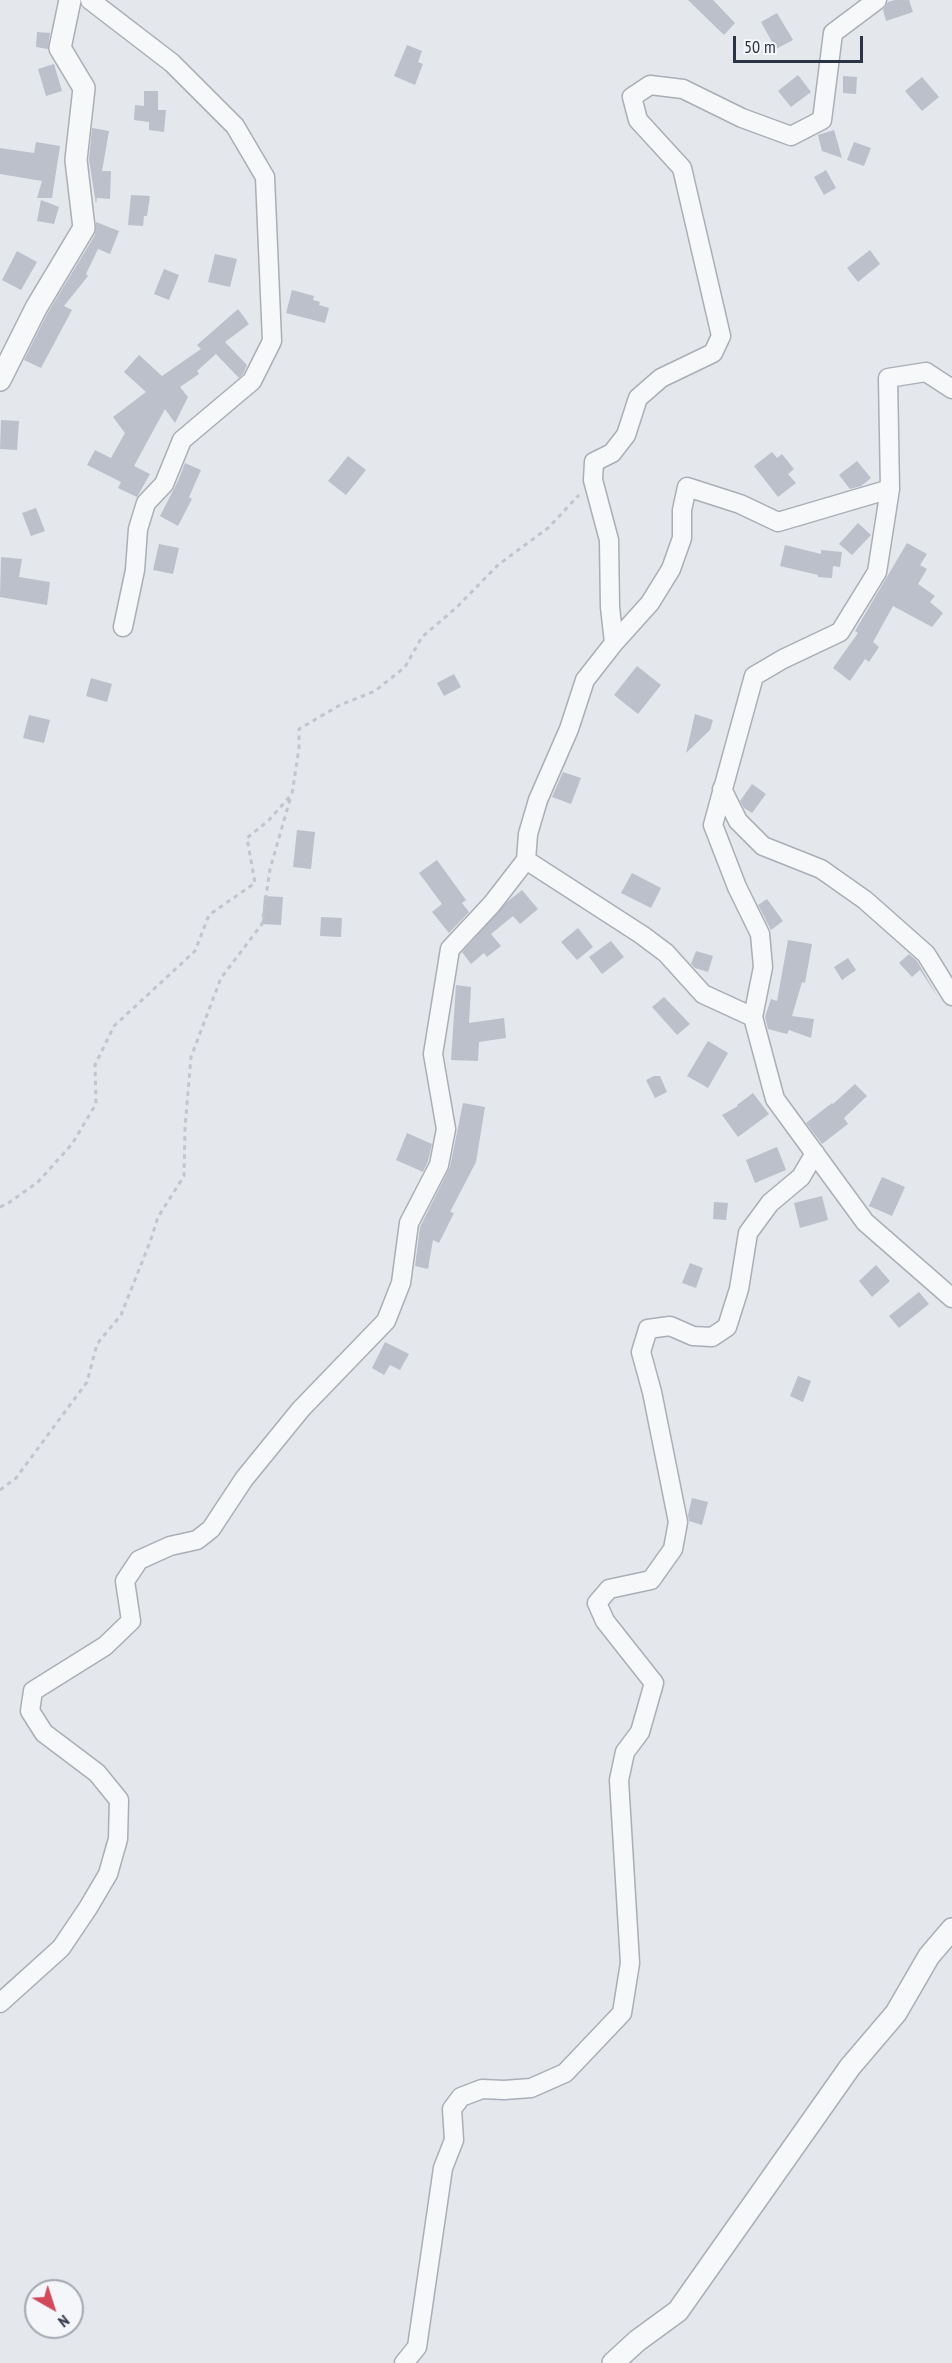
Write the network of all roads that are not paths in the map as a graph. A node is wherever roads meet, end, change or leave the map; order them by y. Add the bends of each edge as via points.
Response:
1 (70, 0) edge
2 (90, 0) edge
3 (877, 0) edge
4 (0, 380) edge
5 (952, 389) edge
6 (890, 489) junction
7 (123, 627) dead end
8 (614, 643) junction
9 (722, 789) junction
10 (526, 860) junction
11 (952, 996) edge
12 (753, 1017) junction
13 (814, 1153) junction
14 (952, 1298) edge
15 (952, 1929) edge
16 (0, 2004) edge
17 (404, 2363) edge
18 (613, 2363) edge

1 - 4 street via 60,48 84,88 76,160 84,228 36,308
2 - 7 street via 172,63 235,126 265,177 272,341 252,381 182,440 164,484 146,502
3 - 8 street via 833,33 822,120 791,136 742,118 683,88 650,85 632,97 638,120 682,168 721,336 712,353 661,378 638,398 627,435 612,453 594,462 593,480 609,540
5 - 6 street via 926,372 888,378
6 - 8 street via 778,522 740,504 687,487 682,538 671,568 651,603
6 - 9 street via 877,572 840,632 754,676
8 - 10 street via 585,680 538,800 528,834
9 - 11 street via 738,821 763,846 821,869 865,900 926,954
9 - 12 street via 713,825 760,934 763,967
10 - 12 street via 666,953 703,994
10 - 16 street via 450,949 433,1054 446,1129 439,1164 409,1224 400,1283 386,1321 301,1409 244,1479 211,1529 197,1540 170,1546 139,1560 125,1581 131,1621 105,1646 33,1691 30,1711 44,1732 97,1773 118,1800 118,1839 108,1874 61,1948
12 - 13 street via 775,1099
13 - 14 street via 865,1222
13 - 17 street via 801,1177 770,1203 748,1233 739,1289 727,1327 712,1338 693,1336 670,1326 648,1329 641,1352 678,1522 673,1548 651,1580 609,1588 597,1603 605,1622 654,1683 640,1732 625,1752 619,1780 630,1963 622,2013 565,2073 531,2088 482,2089 461,2097 452,2109 454,2139 443,2168 417,2347
15 - 18 street via 929,1956 896,2013 850,2067 678,2311

